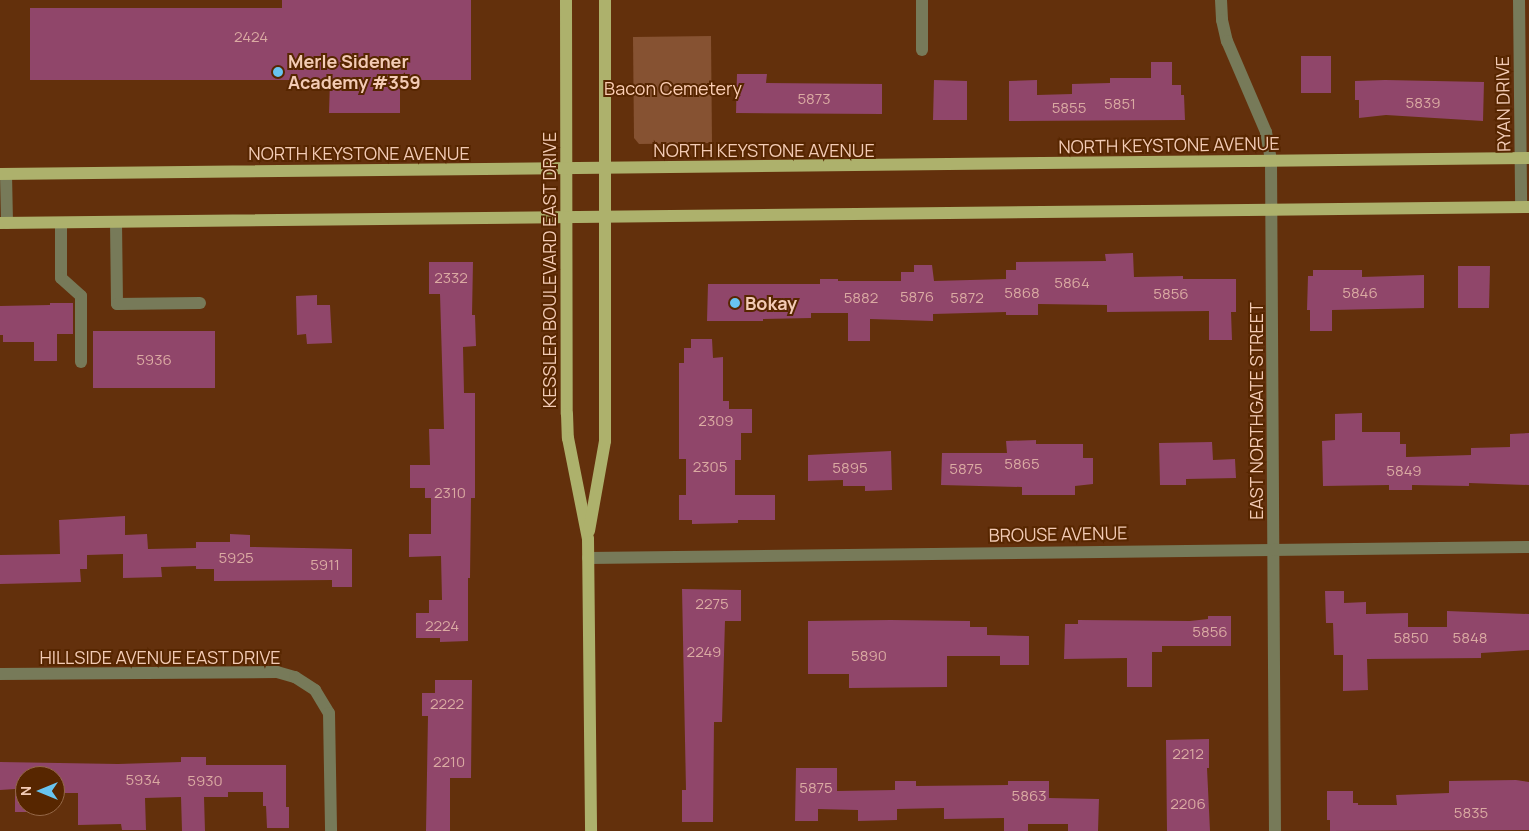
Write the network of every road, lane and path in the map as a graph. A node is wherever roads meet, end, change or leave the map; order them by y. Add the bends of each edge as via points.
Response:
1 (566, 0) edge
2 (605, 0) edge
3 (922, 0) edge
4 (1221, 0) edge
5 (1519, 0) edge
6 (922, 50) dead end
7 (1525, 158) edge
8 (1271, 161) junction
9 (566, 169) junction
10 (603, 169) junction
11 (3, 174) edge
12 (1525, 207) edge
13 (1272, 210) junction
14 (603, 217) junction
15 (566, 218) junction
16 (116, 222) junction
17 (3, 223) edge
18 (61, 223) junction
19 (200, 303) dead end
20 (81, 362) dead end
21 (588, 539) junction
22 (1529, 547) edge
23 (1275, 548) junction
24 (588, 558) junction
25 (0, 674) edge
26 (331, 831) edge
27 (591, 831) edge
28 (1275, 831) edge

1 - 9 main road, KESSLER BOULEVARD EAST DRIVE
2 - 10 main road, KESSLER BOULEVARD EAST DRIVE
3 - 6 street
4 - 8 street, EAST NORTHGATE STREET via 1227,41 1266,132
5 - 7 street, RYAN DRIVE
7 - 8 main road, NORTH KEYSTONE AVENUE
7 - 12 street, RYAN DRIVE
8 - 10 main road, NORTH KEYSTONE AVENUE
8 - 13 street, EAST NORTHGATE STREET
9 - 10 main road, NORTH KEYSTONE AVENUE
9 - 11 main road, NORTH KEYSTONE AVENUE
9 - 15 main road, KESSLER BOULEVARD EAST DRIVE
10 - 14 main road, KESSLER BOULEVARD EAST DRIVE
11 - 17 street
12 - 13 main road
13 - 14 main road
13 - 23 street, EAST NORTHGATE STREET
14 - 15 main road
14 - 21 main road, KESSLER BOULEVARD EAST DRIVE via 605,441
15 - 16 main road
15 - 21 main road, KESSLER BOULEVARD EAST DRIVE via 568,438
16 - 18 main road
16 - 19 street via 117,304
17 - 18 main road
18 - 20 street via 61,278 80,296
21 - 24 main road, KESSLER BOULEVARD EAST DRIVE
22 - 23 street, BROUSE AVENUE
23 - 24 street, BROUSE AVENUE
23 - 28 street, EAST NORTHGATE STREET
24 - 27 main road, KESSLER BOULEVARD EAST DRIVE
25 - 26 street, HILLSIDE AVENUE EAST DRIVE via 277,672 296,677 315,690 326,705 330,721

